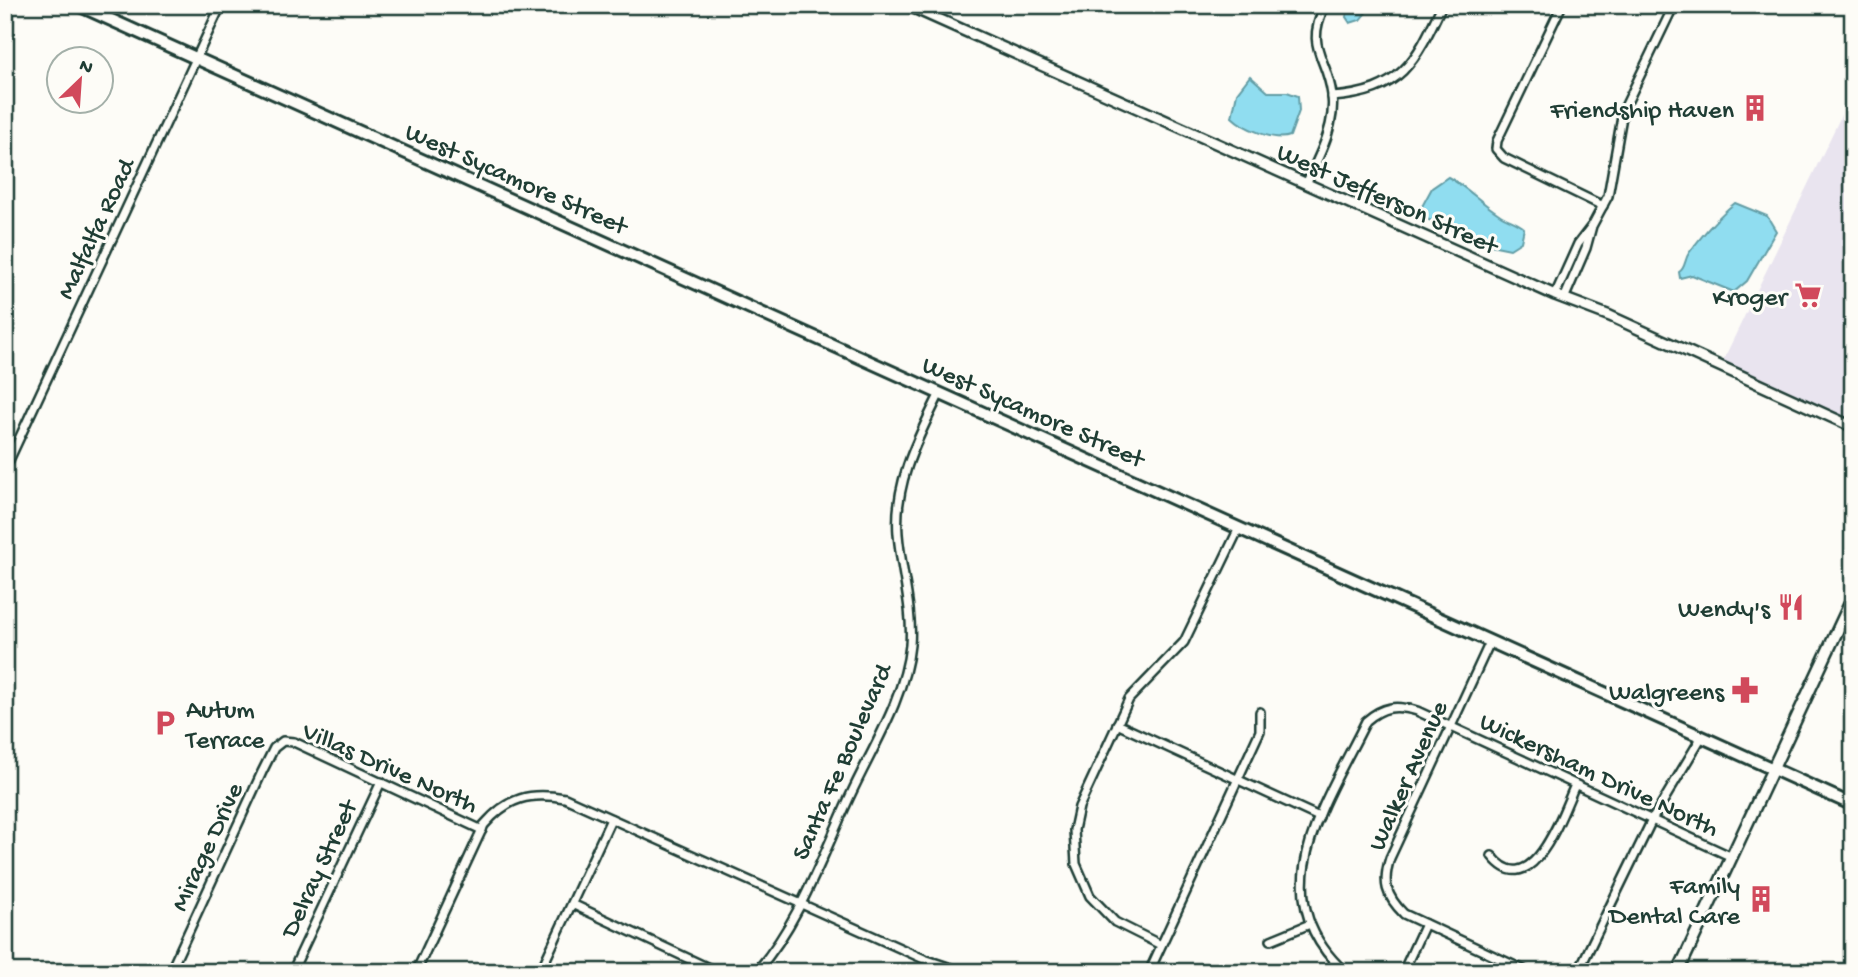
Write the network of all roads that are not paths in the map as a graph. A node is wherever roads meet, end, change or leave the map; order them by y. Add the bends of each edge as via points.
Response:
1 (78, 5) edge
2 (221, 5) edge
3 (906, 5) edge
4 (1325, 5) edge
5 (1442, 5) edge
6 (1562, 5) edge
7 (1674, 5) edge
8 (197, 57) junction
9 (1332, 97) junction
10 (1307, 184) junction
11 (1604, 206) junction
12 (1559, 297) junction
13 (940, 393) junction
14 (1853, 427) edge
15 (5, 469) edge
16 (1239, 528) junction
17 (1853, 597) edge
18 (1490, 642) junction
19 (1260, 712) dead end
20 (1117, 724) junction
21 (1451, 727) junction
22 (1701, 738) junction
23 (283, 741) joint
24 (1773, 770) junction
25 (1238, 780) junction
26 (381, 782) junction
27 (1575, 785) junction
28 (1853, 806) edge
29 (1319, 817) junction
30 (611, 819) junction
31 (1652, 820) junction
32 (482, 830) junction
33 (1492, 856) dead end
34 (1732, 857) junction
35 (800, 902) junction
36 (572, 904) junction
37 (1310, 924) junction
38 (1425, 924) junction
39 (1271, 940) dead end
40 (1161, 945) junction
41 (170, 972) edge
42 (292, 972) edge
43 (416, 972) edge
44 (540, 972) edge
45 (717, 972) edge
46 (756, 972) edge
47 (963, 972) edge
48 (1149, 972) edge
49 (1345, 972) edge
50 (1403, 972) edge
51 (1528, 972) edge
52 (1578, 972) edge
53 (1678, 972) edge

1 - 8 main road, West Sycamore Street
2 - 8 street, Malfalfa Road
3 - 10 street, West Jefferson Street
4 - 9 street via 1316,24 1316,42
5 - 9 street via 1413,60 1393,80 1373,91
6 - 11 street via 1496,149 1504,158
7 - 11 street via 1623,111 1613,179
8 - 13 main road, West Sycamore Street
8 - 15 street, Malfalfa Road
9 - 10 street via 1328,135
10 - 12 street, West Jefferson Street
11 - 12 street
12 - 14 street, West Jefferson Street
13 - 16 main road, West Sycamore Street
13 - 35 street, Santa Fe Boulevard via 915,443 901,487 898,534 910,635 901,685
16 - 18 main road, West Sycamore Street
16 - 20 street via 1184,642 1135,691
17 - 24 main road
18 - 21 street, Walker Avenue
18 - 22 main road, West Sycamore Street
19 - 25 street via 1260,731
20 - 25 street
20 - 40 street via 1079,807 1073,853 1085,887 1102,911
21 - 27 street, Wickersham Drive North
21 - 29 street, Wickersham Drive North via 1399,706 1375,713 1366,721
21 - 38 street, Walker Avenue via 1384,875 1392,902
22 - 24 main road, West Sycamore Street
22 - 31 street
23 - 26 street, Villas Drive North
23 - 41 street, Mirage Drive via 274,748 262,772
24 - 28 main road, West Sycamore Street
24 - 34 main road
25 - 29 street
25 - 40 street
26 - 32 street, Villas Drive North
26 - 42 street, Delray Street
27 - 31 street, Wickersham Drive North
27 - 33 street via 1541,857 1515,870 1504,868
29 - 37 street, Wickersham Drive North via 1307,846 1302,877
30 - 32 street via 565,799 540,794 512,800 496,811
30 - 35 street
30 - 36 street
31 - 34 street, Wickersham Drive North
31 - 52 street
32 - 43 street
34 - 53 main road
35 - 46 street, Santa Fe Boulevard via 780,941
35 - 47 street
36 - 44 street
36 - 45 street
37 - 39 street
37 - 49 street via 1325,951
38 - 50 street
38 - 51 street, Walker Avenue
40 - 48 street

